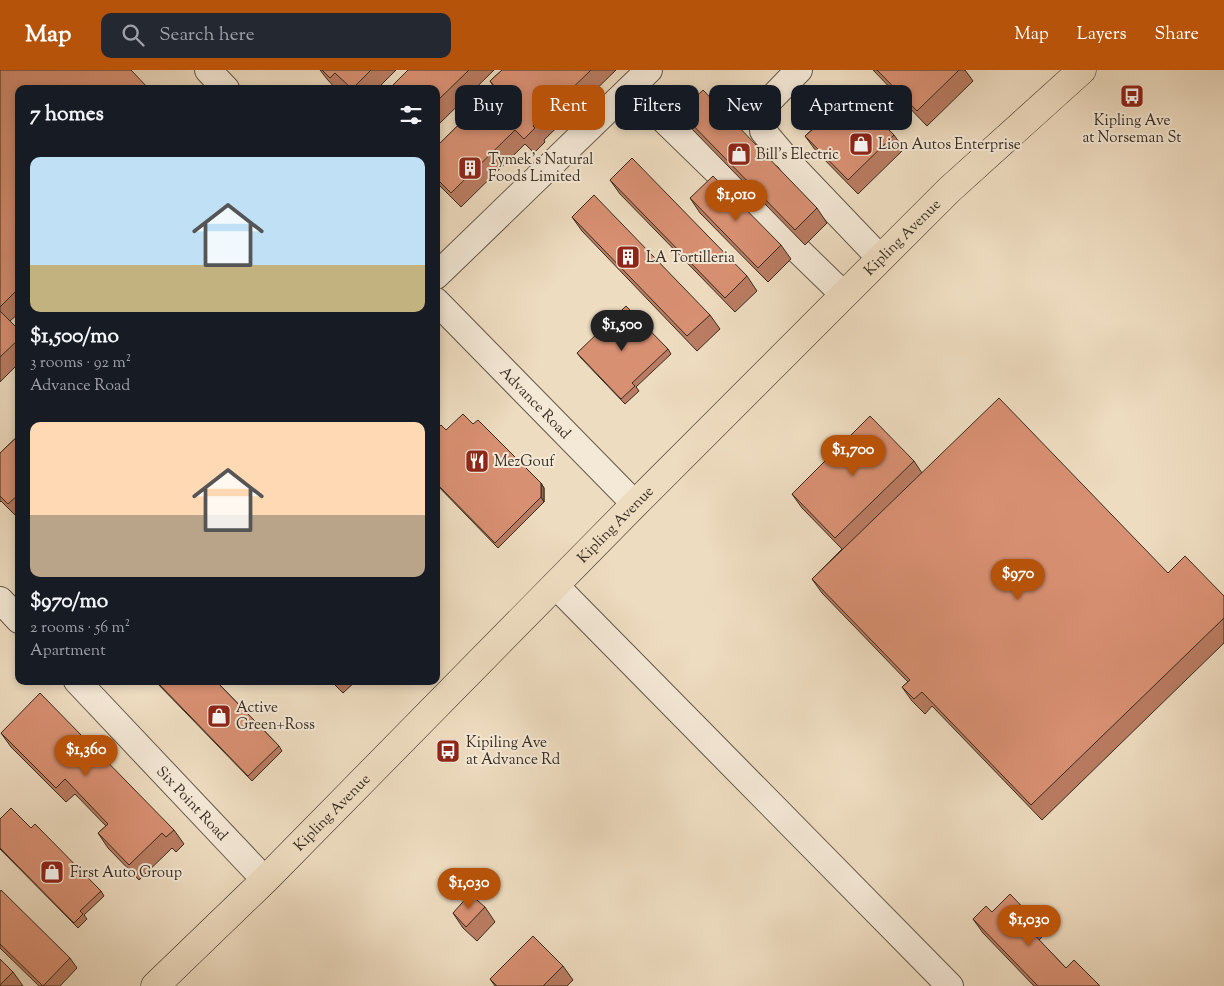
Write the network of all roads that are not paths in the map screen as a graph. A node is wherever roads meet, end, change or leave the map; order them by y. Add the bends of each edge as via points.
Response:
1 (208, 70) edge
2 (799, 70) edge
3 (1082, 70) edge
4 (640, 79) edge
5 (222, 85) edge
6 (880, 258) junction
7 (440, 272) edge
8 (844, 295) junction
9 (440, 305) edge
10 (635, 504) junction
11 (555, 585) junction
12 (0, 600) edge
13 (15, 616) edge
14 (81, 685) edge
15 (265, 880) junction
16 (155, 986) edge
17 (950, 986) edge

1 - 5 street
2 - 6 street via 763,107 763,131
3 - 6 main road, Kipling Avenue via 948,190
4 - 7 street
4 - 8 street
6 - 8 main road, Kipling Avenue
8 - 10 main road, Kipling Avenue
9 - 10 street, Advance Road
10 - 11 main road, Kipling Avenue
11 - 15 main road, Kipling Avenue
11 - 17 street
12 - 13 street
14 - 15 street, Six Point Road
15 - 16 main road, Kipling Avenue

